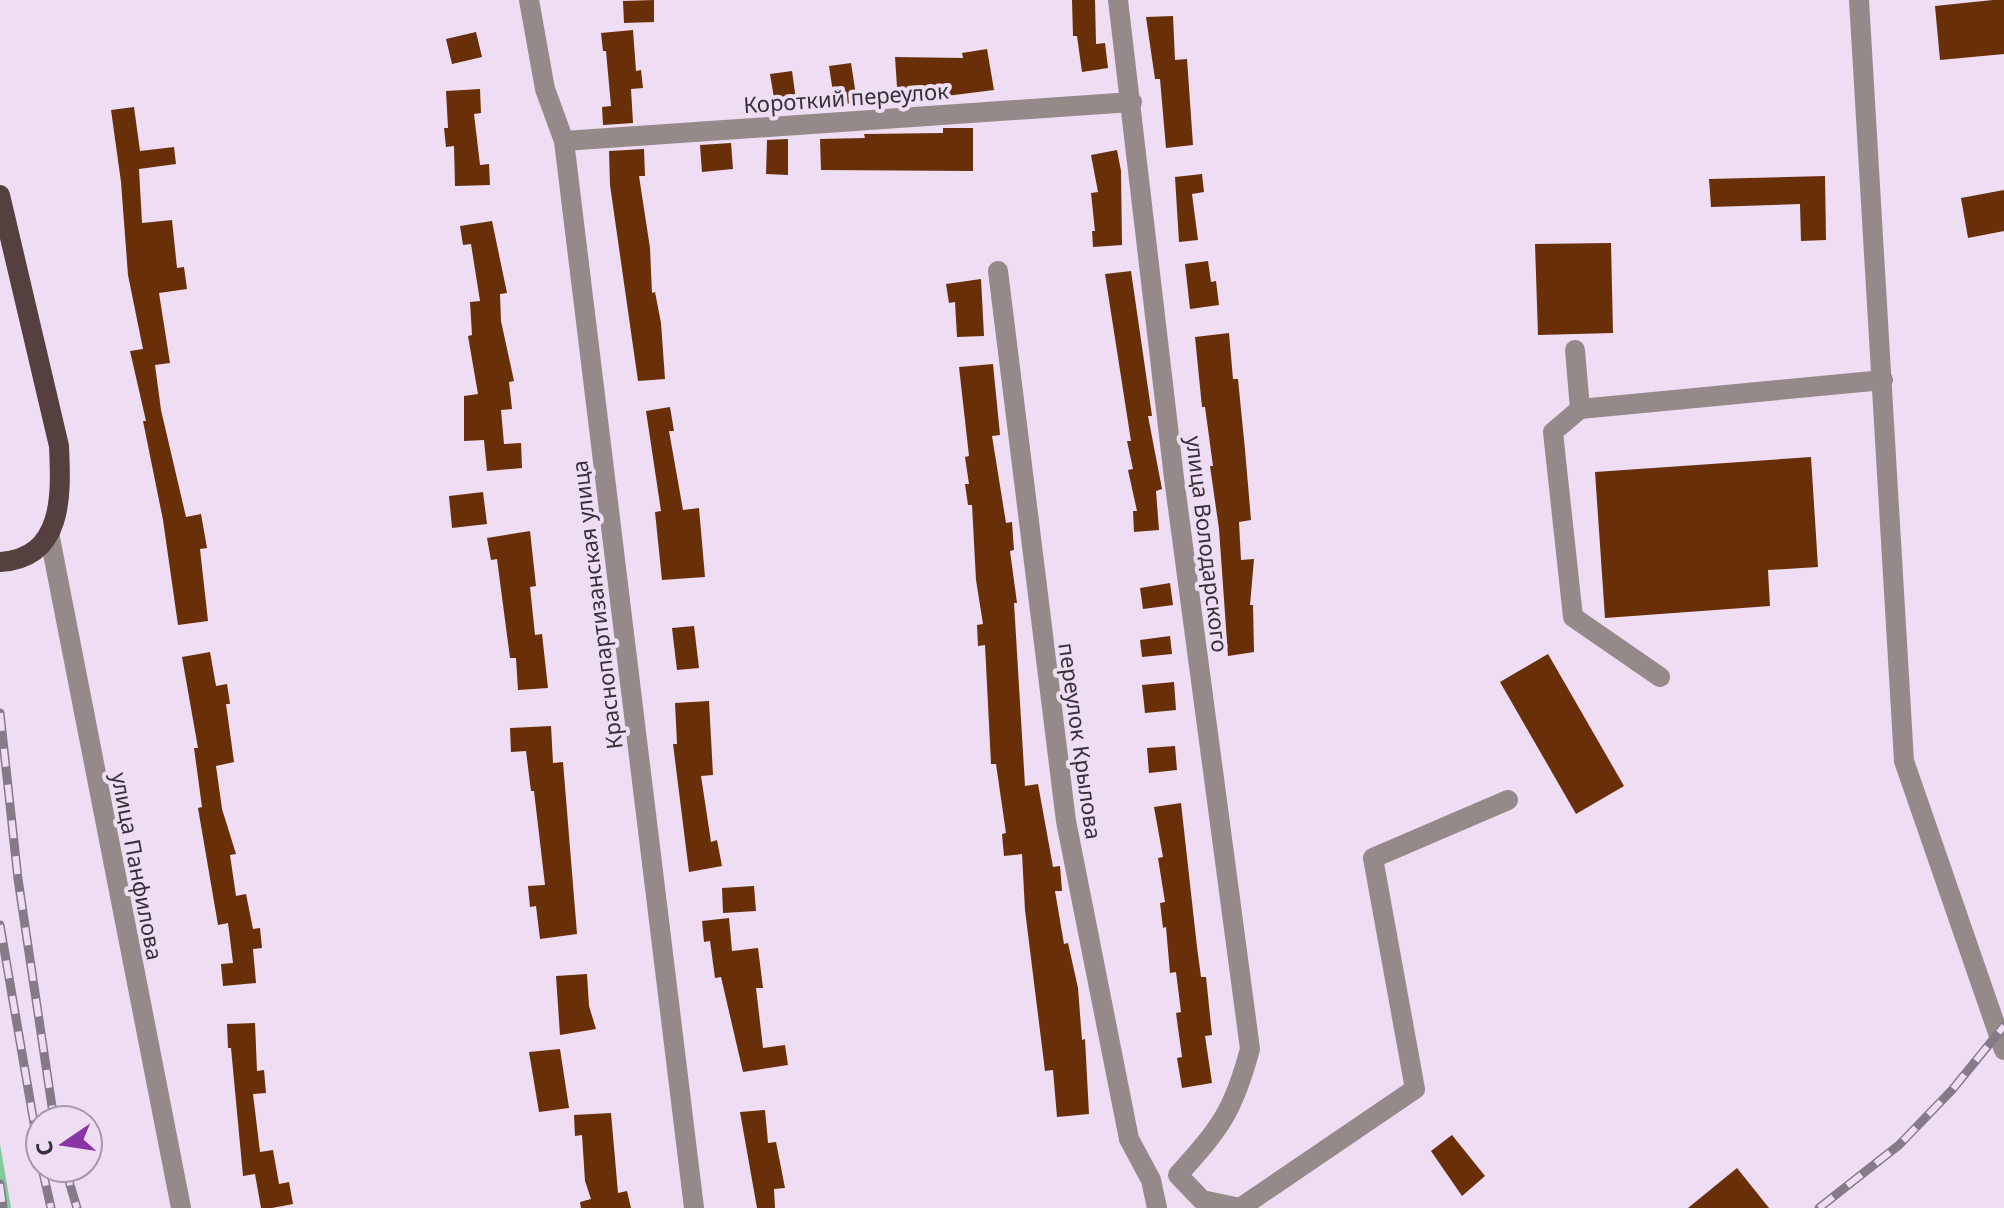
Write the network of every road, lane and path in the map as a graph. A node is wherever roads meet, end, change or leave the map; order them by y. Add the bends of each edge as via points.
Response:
1 (529, 0) edge
2 (1118, 0) edge
3 (1859, 0) edge
4 (1132, 102) junction
5 (564, 141) junction
6 (0, 195) edge
7 (998, 271) dead end
8 (1575, 350) dead end
9 (1883, 380) junction
10 (1580, 409) junction
11 (49, 533) junction
12 (0, 562) edge
13 (1660, 677) dead end
14 (1508, 800) dead end
15 (2004, 1050) edge
16 (1178, 1175) junction
17 (1151, 1180) junction
18 (181, 1208) edge
19 (694, 1208) edge
20 (1157, 1208) edge
21 (1240, 1208) edge

1 - 5 street, Краснопартизанская улица via 545,89
2 - 4 street, улица Володарского
3 - 9 street
4 - 5 street, Короткий переулок
4 - 16 street, улица Володарского via 1174,478 1250,1049 1221,1127
5 - 19 street, Краснопартизанская улица
6 - 11 main road, улица Панфилова via 59,446 59,513
7 - 17 street, переулок Крылова via 1066,821 1129,1139
8 - 10 street
9 - 10 street
9 - 15 street via 1904,761
10 - 13 street via 1553,432 1573,617
11 - 12 main road via 34,548
11 - 18 street, улица Панфилова
14 - 21 street via 1373,858 1415,1089
16 - 17 street
16 - 21 street via 1202,1200
17 - 20 street, переулок Крылова

